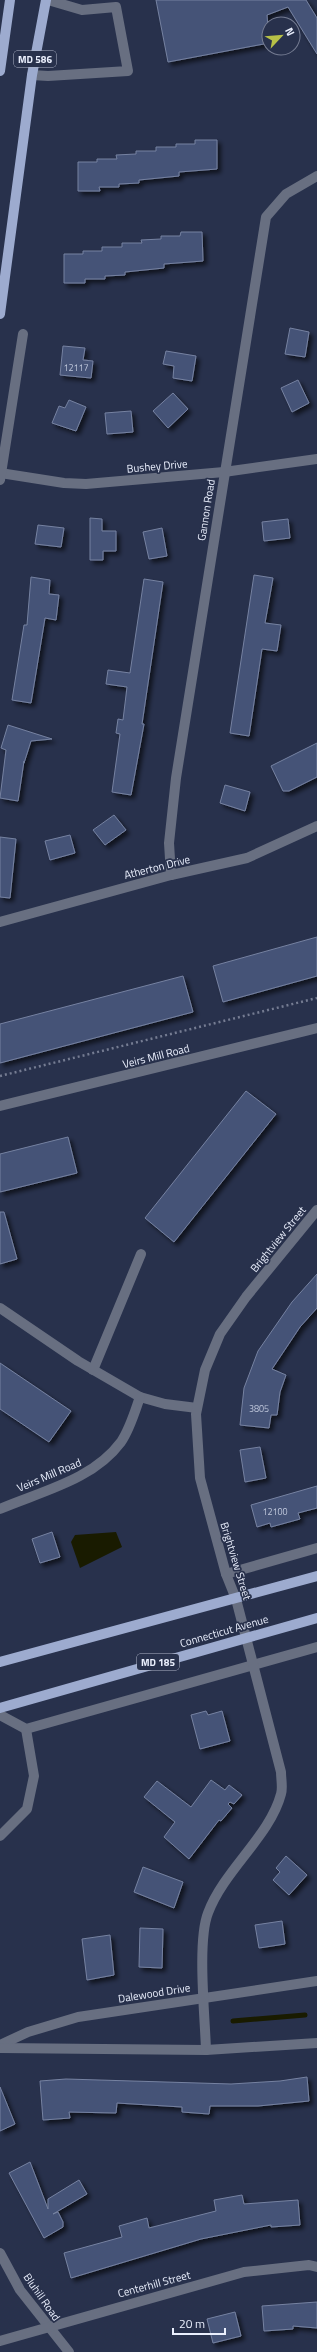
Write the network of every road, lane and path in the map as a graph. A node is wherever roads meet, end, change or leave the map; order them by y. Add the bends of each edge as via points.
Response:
1 (10, 0) edge
2 (47, 0) edge
3 (111, 4) edge
4 (0, 71) edge
5 (32, 75) junction
6 (317, 176) edge
7 (0, 314) edge
8 (23, 334) dead end
9 (317, 459) edge
10 (224, 472) junction
11 (0, 475) edge
12 (317, 826) edge
13 (171, 875) junction
14 (0, 922) edge
15 (317, 998) edge
16 (317, 1028) edge
17 (0, 1076) edge
18 (0, 1106) edge
19 (317, 1210) edge
20 (141, 1254) dead end
21 (0, 1308) edge
22 (93, 1370) junction
23 (140, 1397) junction
24 (197, 1408) junction
25 (0, 1508) edge
26 (317, 1548) edge
27 (226, 1574) junction
28 (317, 1576) edge
29 (236, 1599) junction
30 (317, 1618) edge
31 (245, 1638) junction
32 (317, 1647) edge
33 (0, 1662) edge
34 (252, 1665) junction
35 (0, 1708) edge
36 (0, 1715) edge
37 (26, 1729) junction
38 (0, 1836) edge
39 (317, 1982) edge
40 (204, 1997) junction
41 (317, 2043) edge
42 (0, 2046) edge
43 (206, 2050) junction
44 (0, 2253) edge
45 (317, 2266) edge
46 (48, 2327) junction
47 (0, 2341) edge
48 (69, 2352) edge

1 - 4 main road, MD 586
2 - 3 street via 82,10
2 - 5 main road, MD 586
3 - 5 street via 116,7 128,71
5 - 7 main road, MD 586
6 - 10 street, Gannon Road via 286,194 266,217
8 - 11 street
9 - 10 street, Bushey Drive
10 - 11 street, Bushey Drive via 86,484
10 - 13 street, Gannon Road via 176,778 169,843
12 - 13 street, Atherton Drive via 247,858
13 - 14 street, Atherton Drive
15 - 17 path
16 - 18 street, Veirs Mill Road
19 - 24 street, Brightview Street via 246,1297 220,1334 205,1370
20 - 22 street
21 - 22 street
22 - 23 street
23 - 24 street via 165,1404
23 - 25 street, Veirs Mill Road via 122,1441 106,1459 87,1473
24 - 27 street, Brightview Street via 200,1478
26 - 27 street
27 - 29 street, Brightview Street
28 - 29 main road
29 - 31 street, Brightview Street
29 - 33 main road
30 - 31 main road, Connecticut Avenue / MD 185
31 - 34 street, Brightview Street
31 - 35 main road, Connecticut Avenue / MD 185
32 - 34 street
34 - 37 street
34 - 40 street, Brightview Street via 281,1772 281,1793 269,1820 217,1891 207,1915 203,1939
36 - 37 street
37 - 38 street via 34,1776 27,1809
39 - 40 street, Dalewood Drive
40 - 42 street, Dalewood Drive via 78,2017 28,2032
40 - 43 street, Brightview Street
41 - 43 street, Dalewood Drive
42 - 43 street, Dalewood Drive
44 - 46 street, Bluhill Road via 20,2290
45 - 46 street, Centerhill Street via 244,2272
46 - 47 street, Centerhill Street
46 - 48 street, Bluhill Road

